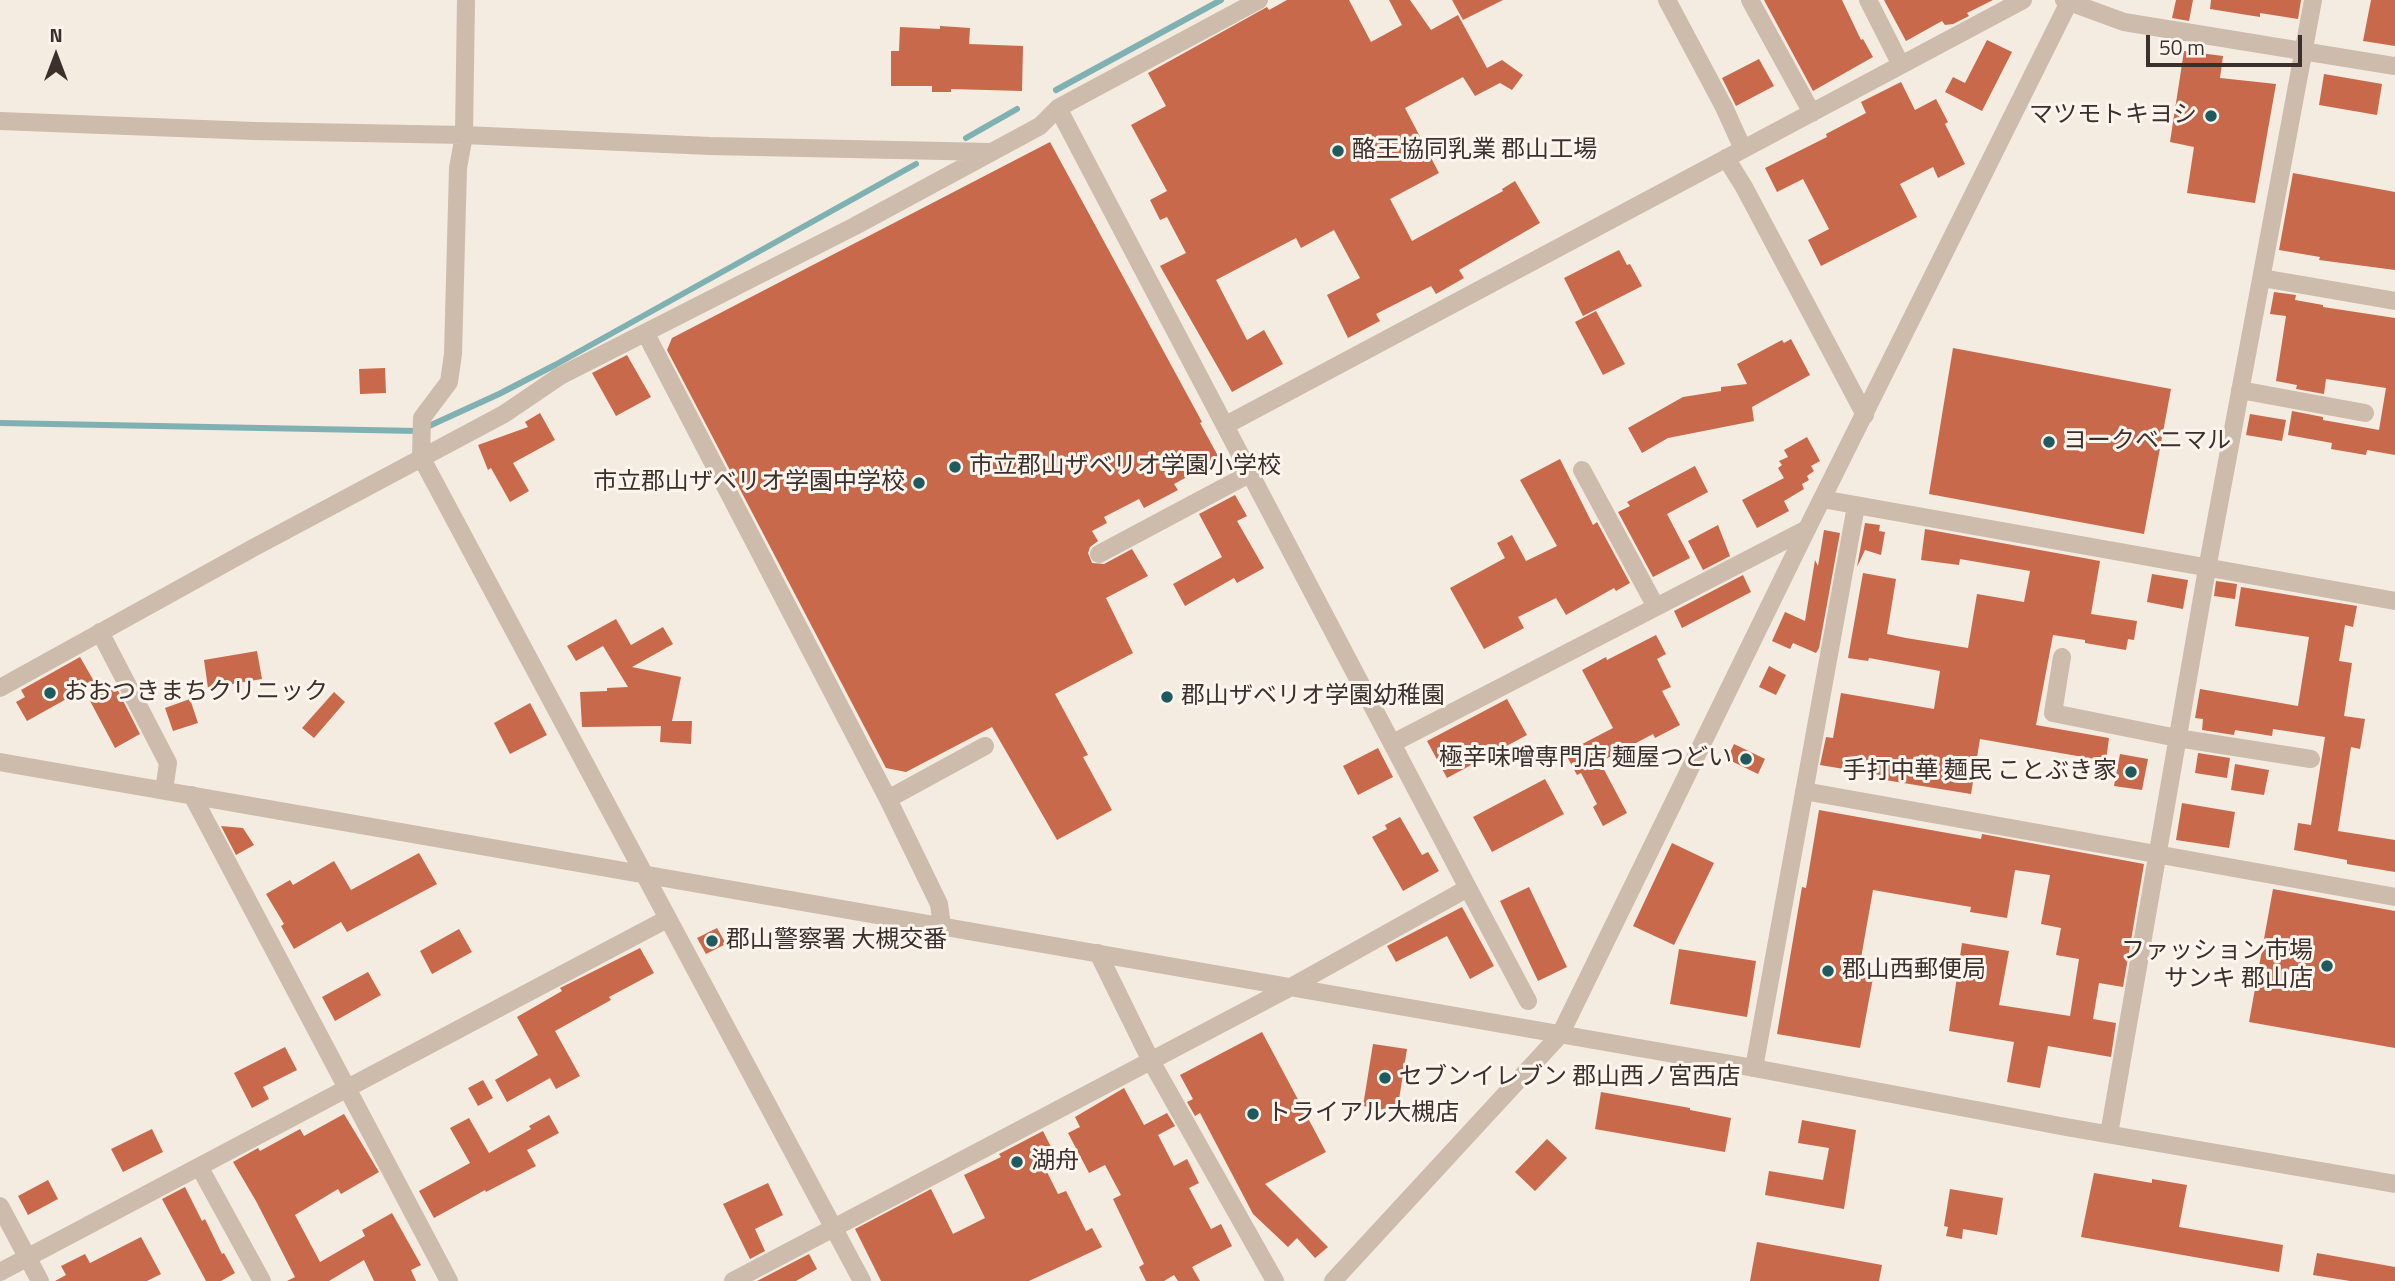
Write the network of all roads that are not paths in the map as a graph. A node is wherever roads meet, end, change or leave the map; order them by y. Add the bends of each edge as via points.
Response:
1 (466, 0) edge
2 (1259, 0) edge
3 (1667, 0) edge
4 (1750, 0) edge
5 (1868, 0) edge
6 (2313, 0) edge
7 (2067, 1) edge
8 (2013, 3) edge
9 (2304, 50) junction
10 (1901, 65) junction
11 (2395, 66) edge
12 (1058, 108) junction
13 (1812, 113) junction
14 (0, 121) edge
15 (464, 135) junction
16 (1743, 149) junction
17 (990, 152) junction
18 (1726, 158) junction
19 (2262, 278) junction
20 (2395, 301) edge
21 (646, 334) junction
22 (2241, 390) junction
23 (2365, 413) dead end
24 (1865, 415) junction
25 (1226, 425) junction
26 (421, 450) junction
27 (1582, 470) dead end
28 (1251, 473) junction
29 (1822, 499) junction
30 (1856, 506) junction
31 (1807, 528) junction
32 (1099, 554) dead end
33 (2207, 569) junction
34 (2395, 601) edge
35 (1656, 607) junction
36 (100, 632) junction
37 (2062, 657) dead end
38 (0, 688) edge
39 (2177, 738) junction
40 (1393, 743) junction
41 (985, 746) dead end
42 (2311, 760) dead end
43 (0, 762) edge
44 (164, 790) junction
45 (1804, 791) junction
46 (192, 795) junction
47 (888, 799) junction
48 (2159, 855) junction
49 (645, 874) junction
50 (1468, 888) junction
51 (2395, 897) edge
52 (667, 919) junction
53 (942, 926) junction
54 (1098, 953) junction
55 (1289, 988) junction
56 (1528, 1001) dead end
57 (1560, 1035) junction
58 (1152, 1061) junction
59 (1754, 1068) junction
60 (349, 1089) junction
61 (2109, 1134) junction
62 (200, 1168) junction
63 (2395, 1184) edge
64 (0, 1206) edge
65 (833, 1227) junction
66 (27, 1258) junction
67 (0, 1272) edge
68 (40, 1281) edge
69 (262, 1281) edge
70 (449, 1281) edge
71 (733, 1281) edge
72 (862, 1281) edge
73 (1275, 1281) edge
74 (1334, 1281) edge

1 - 15 street
2 - 12 street
3 - 16 street
4 - 13 street
5 - 10 street
6 - 9 street
7 - 9 street via 2124,22
7 - 24 street
8 - 10 street
9 - 11 street
9 - 19 street
10 - 13 street
12 - 17 street via 1040,126
12 - 25 street
13 - 16 street
14 - 15 street
15 - 17 street
15 - 26 street via 458,168 453,354 449,382 422,418
16 - 18 street
17 - 21 street
18 - 24 street
18 - 25 street
19 - 20 street
19 - 22 street
21 - 26 street via 560,376 504,414
21 - 47 street
22 - 23 street
22 - 33 street
24 - 29 street
25 - 28 street
26 - 36 street
26 - 49 street
27 - 35 street
28 - 32 street
28 - 40 street
29 - 30 street
29 - 31 street
30 - 33 street
30 - 45 street
31 - 35 street
31 - 57 street
33 - 34 street
33 - 39 street
35 - 40 street
36 - 38 street
36 - 44 street via 168,763
37 - 39 street via 2053,713
39 - 42 street
39 - 48 street
40 - 50 street
41 - 47 street
43 - 44 street
44 - 46 street
45 - 48 street
45 - 59 street
46 - 49 street
46 - 60 street
47 - 53 street via 939,904
48 - 51 street
48 - 61 street
49 - 52 street
49 - 53 street
50 - 55 street
50 - 56 street
52 - 60 street
52 - 65 street
53 - 54 street
54 - 55 street
54 - 58 street
55 - 57 street
55 - 58 street
57 - 59 street
57 - 74 street
58 - 65 street
58 - 73 street
59 - 61 street
60 - 62 street
60 - 70 street
61 - 63 street
62 - 66 street
62 - 69 street
64 - 66 street
65 - 71 street
65 - 72 street
66 - 67 street
66 - 68 street

